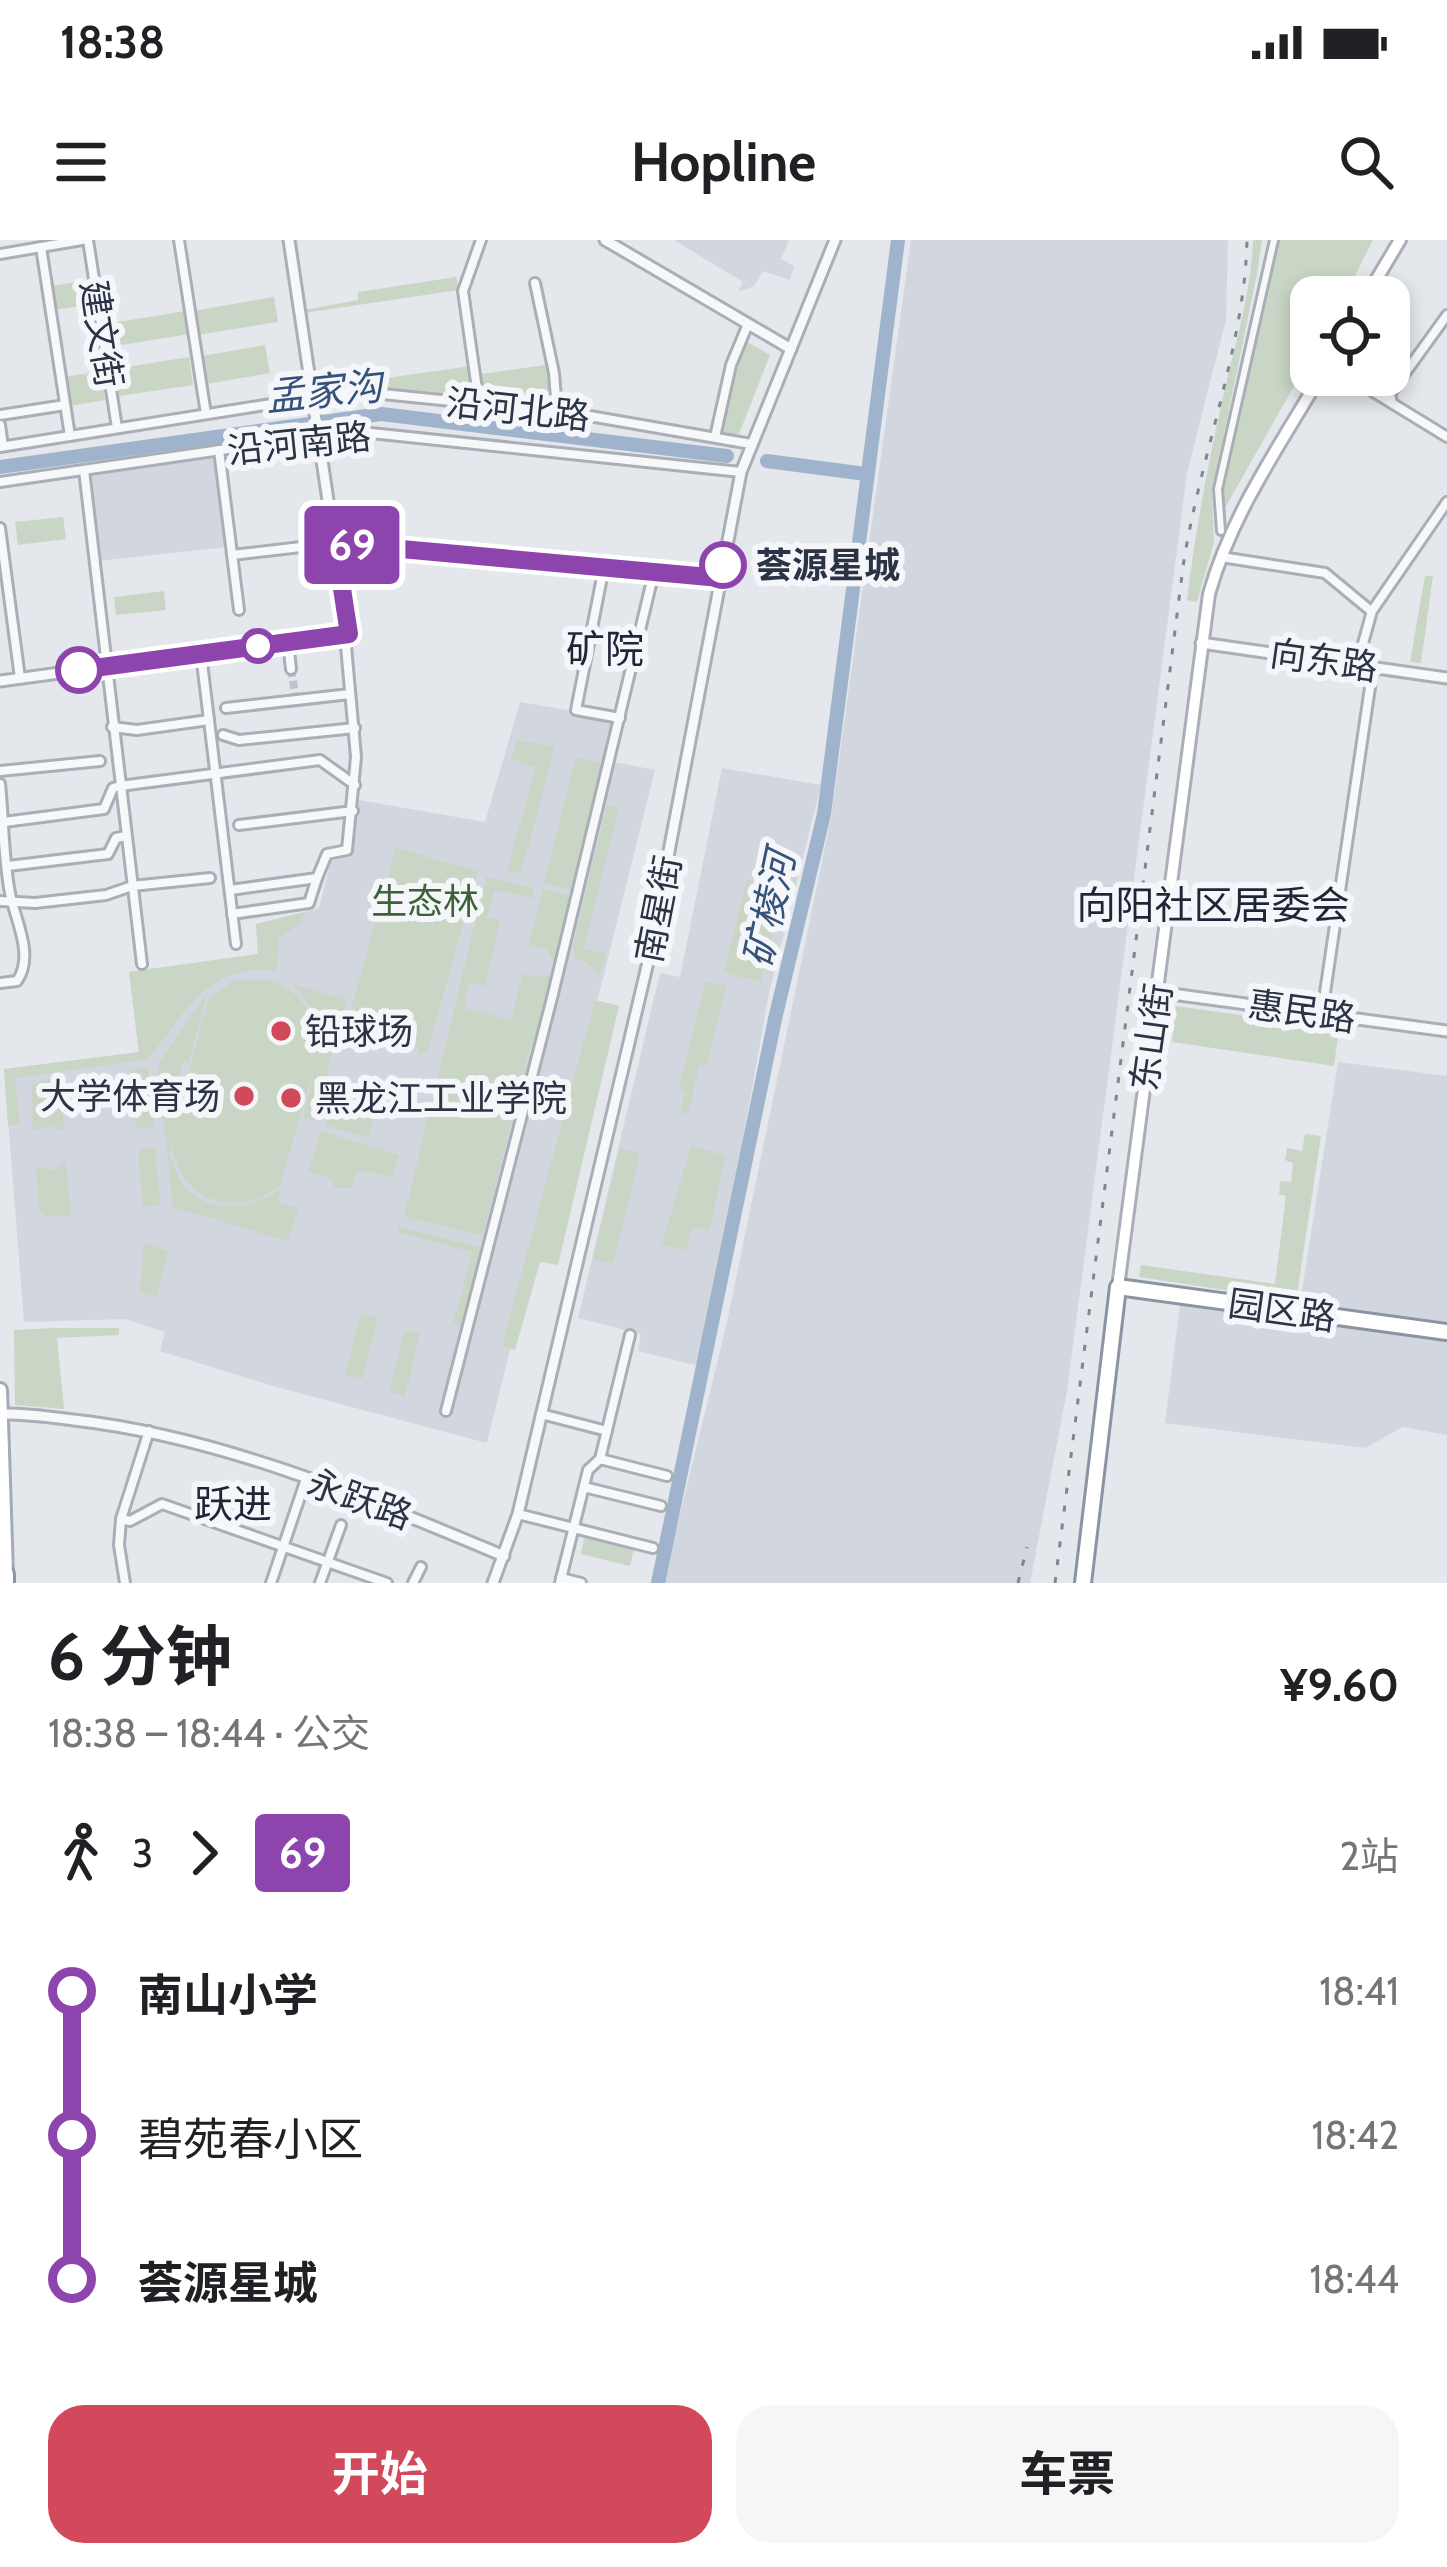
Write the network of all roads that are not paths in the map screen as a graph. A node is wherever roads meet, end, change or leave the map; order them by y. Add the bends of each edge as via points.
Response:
1 (14, 240) edge
2 (85, 240) edge
3 (179, 240) edge
4 (289, 240) edge
5 (481, 240) edge
6 (604, 240) edge
7 (836, 240) edge
8 (1274, 240) edge
9 (1400, 240) edge
10 (41, 247) junction
11 (15, 251) junction
12 (0, 254) edge
13 (1379, 276) edge
14 (536, 283) dead end
15 (1447, 315) edge
16 (748, 324) junction
17 (791, 350) junction
18 (1308, 396) edge
19 (1380, 396) edge
20 (313, 397) junction
21 (479, 404) junction
22 (1393, 404) junction
23 (65, 406) junction
24 (557, 411) junction
25 (206, 414) junction
26 (0, 415) edge
27 (0, 425) edge
28 (117, 428) junction
29 (318, 433) junction
30 (70, 436) junction
31 (715, 437) junction
32 (1447, 437) edge
33 (751, 444) junction
34 (2, 447) edge
35 (219, 450) junction
36 (84, 470) junction
37 (741, 472) junction
38 (0, 482) edge
39 (1447, 502) edge
40 (0, 529) edge
41 (1221, 531) dead end
42 (335, 543) junction
43 (232, 555) junction
44 (1220, 556) junction
45 (604, 567) junction
46 (654, 572) junction
47 (720, 578) junction
48 (239, 610) dead end
49 (1372, 611) junction
50 (346, 634) junction
51 (288, 642) junction
52 (1202, 643) junction
53 (201, 654) junction
54 (1357, 665) junction
55 (105, 667) junction
56 (1373, 668) junction
57 (291, 669) tunnel mouth
58 (20, 678) junction
59 (1447, 678) edge
60 (0, 681) edge
61 (351, 694) junction
62 (226, 708) dead end
63 (620, 718) junction
64 (209, 720) junction
65 (112, 727) junction
66 (355, 728) junction
67 (223, 735) dead end
68 (100, 761) dead end
69 (0, 772) edge
70 (216, 774) junction
71 (0, 784) edge
72 (355, 785) junction
73 (120, 786) junction
74 (1, 802) edge
75 (353, 811) junction
76 (4, 822) junction
77 (239, 825) dead end
78 (126, 836) junction
79 (8, 866) junction
80 (210, 878) dead end
81 (317, 878) junction
82 (132, 886) junction
83 (230, 890) junction
84 (11, 900) junction
85 (0, 901) edge
86 (232, 914) junction
87 (236, 944) dead end
88 (142, 964) dead end
89 (0, 983) edge
90 (1157, 992) junction
91 (1322, 1013) junction
92 (1447, 1031) edge
93 (1118, 1287) junction
94 (1447, 1333) edge
95 (630, 1335) dead end
96 (0, 1390) edge
97 (446, 1412) dead end
98 (1, 1414) edge
99 (541, 1414) junction
100 (607, 1430) junction
101 (149, 1431) junction
102 (600, 1459) junction
103 (667, 1476) dead end
104 (305, 1479) junction
105 (584, 1487) junction
106 (662, 1506) dead end
107 (518, 1514) junction
108 (121, 1519) junction
109 (341, 1525) dead end
110 (574, 1528) junction
111 (284, 1545) junction
112 (653, 1548) dead end
113 (505, 1556) junction
114 (328, 1561) junction
115 (421, 1568) dead end
116 (3, 1576) edge
117 (561, 1581) edge
118 (125, 1583) edge
119 (271, 1583) edge
120 (320, 1583) edge
121 (387, 1583) edge
122 (413, 1583) edge
123 (493, 1583) edge
124 (581, 1583) edge
125 (1084, 1583) edge

1 - 11 street
2 - 10 street
2 - 28 street, 建文街
3 - 25 street
4 - 20 street
5 - 21 street via 463,291
6 - 16 street
7 - 17 street, 南星街
8 - 41 street via 1218,489
9 - 13 main road
10 - 11 street
10 - 23 street
11 - 12 street
14 - 24 street
15 - 22 street via 1390,394
16 - 17 street
16 - 31 street
17 - 33 street, 南星街
18 - 44 main road, 东山街
19 - 22 street
20 - 21 street, 沿河北路 via 358,392
20 - 25 street, 沿河北路
20 - 29 street
21 - 24 street, 沿河北路
22 - 32 street
23 - 26 street
23 - 30 street
24 - 31 street, 沿河北路
25 - 28 street, 沿河北路
27 - 34 street
28 - 30 street, 沿河北路
29 - 35 street, 沿河南路
29 - 37 street, 沿河南路 via 376,432
29 - 42 street
30 - 34 street, 沿河北路
31 - 33 street, 沿河北路
33 - 37 street, 南星街
35 - 36 street, 沿河南路
35 - 43 street
36 - 38 street, 沿河南路
36 - 55 street
37 - 47 street, 南星街
39 - 49 street
40 - 58 street
42 - 43 street
42 - 45 street
42 - 50 street
43 - 48 street
44 - 49 street via 1325,573
44 - 52 main road, 东山街
45 - 46 street
45 - 63 street via 576,710
46 - 47 street
46 - 63 street
47 - 99 street, 南星街 via 648,962
49 - 54 street
50 - 51 street
50 - 61 street
51 - 53 street
51 - 57 street
52 - 54 street, 向东路
52 - 90 main road, 东山街
53 - 55 street
53 - 64 street
54 - 56 street, 向东路
55 - 58 street
55 - 65 street
56 - 59 street, 向东路
56 - 91 street
58 - 60 street
61 - 62 street
61 - 66 street
63 - 97 street
64 - 65 street
64 - 70 street
65 - 73 street
66 - 67 street
66 - 72 street
68 - 69 street
70 - 72 street via 320,760
70 - 73 street
70 - 83 street
71 - 74 street
72 - 75 street
73 - 76 street via 104,809
73 - 78 street
74 - 76 street
75 - 77 street
75 - 81 street via 347,850 327,854
76 - 79 street
78 - 79 street via 108,854
78 - 82 street
79 - 84 street
80 - 82 street
81 - 83 street
81 - 86 street via 309,903
82 - 84 street
82 - 88 street
83 - 86 street
84 - 85 street
84 - 89 street via 20,919 22,974
86 - 87 street
90 - 91 street, 惠民路
90 - 93 main road, 东山街
91 - 92 street, 惠民路
93 - 94 highway, 园区路
93 - 125 highway, 东山街
95 - 100 street
96 - 98 main road
98 - 101 street, 永跃路
98 - 116 main road
99 - 100 street
99 - 107 street, 南星街
100 - 102 street
101 - 104 street, 永跃路
101 - 108 street
102 - 103 street
102 - 105 street
104 - 111 street
104 - 113 street, 永跃路
105 - 106 street
105 - 110 street
107 - 110 street
107 - 113 street, 南星街
108 - 111 street via 162,1504
108 - 118 street
109 - 114 street
110 - 112 street
110 - 117 street
111 - 114 street
111 - 119 street
113 - 123 street, 南星街
114 - 120 street
114 - 121 street
115 - 122 street
117 - 124 street

